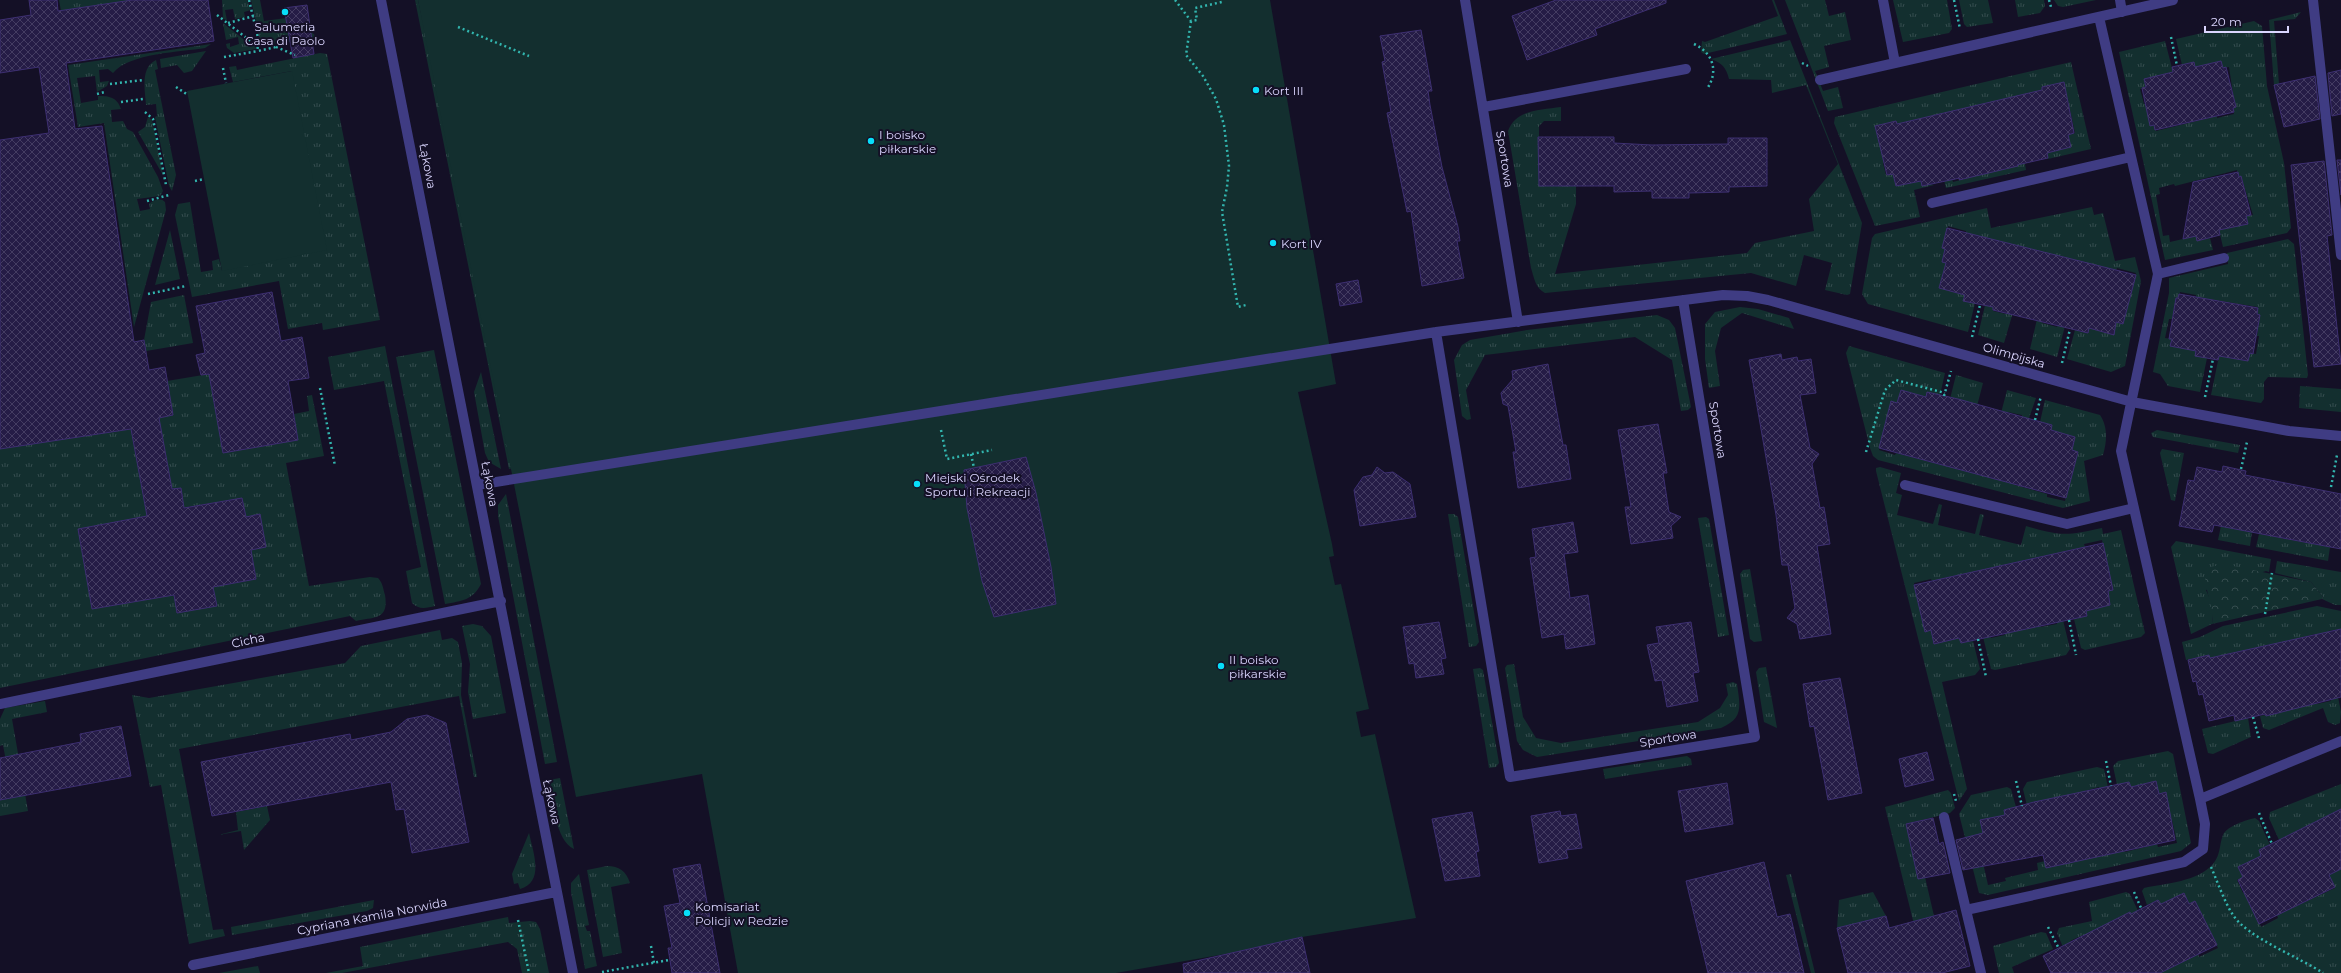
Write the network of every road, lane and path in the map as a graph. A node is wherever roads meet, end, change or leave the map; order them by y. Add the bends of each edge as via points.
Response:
1 (249, 0) edge
2 (381, 0) edge
3 (1175, 0) edge
4 (1465, 0) edge
5 (1883, 0) edge
6 (1954, 0) edge
7 (2120, 0) edge
8 (2173, 0) edge
9 (2313, 0) edge
10 (1222, 2) dead end
11 (2122, 12) junction
12 (217, 16) dead end
13 (254, 16) junction
14 (2099, 17) junction
15 (1191, 21) junction
16 (227, 23) junction
17 (458, 27) dead end
18 (1961, 33) dead end
19 (2171, 36) dead end
20 (258, 42) junction
21 (1694, 44) dead end
22 (276, 47) junction
23 (258, 51) junction
24 (295, 55) dead end
25 (529, 56) dead end
26 (224, 57) dead end
27 (1895, 63) junction
28 (2177, 66) dead end
29 (223, 68) dead end
30 (1686, 69) dead end
31 (143, 80) dead end
32 (1820, 80) dead end
33 (226, 83) dead end
34 (110, 84) dead end
35 (176, 87) dead end
36 (1707, 89) dead end
37 (106, 92) dead end
38 (97, 94) dead end
39 (188, 95) dead end
40 (144, 99) dead end
41 (121, 102) dead end
42 (1484, 107) junction
43 (145, 112) dead end
44 (2131, 157) junction
45 (204, 179) dead end
46 (195, 181) dead end
47 (166, 185) dead end
48 (169, 195) dead end
49 (147, 201) dead end
50 (1932, 202) dead end
51 (2341, 255) edge
52 (2224, 258) dead end
53 (2158, 274) junction
54 (186, 286) dead end
55 (148, 294) dead end
56 (1683, 300) junction
57 (1246, 305) dead end
58 (1980, 305) dead end
59 (1518, 322) junction
60 (2070, 328) dead end
61 (1436, 332) junction
62 (1972, 338) dead end
63 (2213, 359) dead end
64 (2062, 362) dead end
65 (1952, 369) dead end
66 (320, 388) dead end
67 (2042, 394) dead end
68 (2205, 398) dead end
69 (2132, 402) junction
70 (938, 412) junction
71 (2035, 420) dead end
72 (2341, 436) edge
73 (2248, 437) dead end
74 (992, 450) dead end
75 (2337, 450) dead end
76 (1866, 452) dead end
77 (972, 454) junction
78 (335, 466) dead end
79 (974, 468) dead end
80 (2241, 469) dead end
81 (477, 485) junction
82 (1905, 485) dead end
83 (2331, 487) dead end
84 (2134, 508) junction
85 (2272, 573) dead end
86 (501, 601) junction
87 (2265, 614) dead end
88 (2069, 620) dead end
89 (1978, 639) dead end
90 (2076, 655) dead end
91 (1986, 677) dead end
92 (0, 704) edge
93 (2253, 717) dead end
94 (2259, 738) dead end
95 (2341, 741) edge
96 (2106, 761) dead end
97 (2016, 782) dead end
98 (2112, 786) dead end
99 (2200, 798) junction
100 (2022, 806) dead end
101 (2259, 813) dead end
102 (1944, 817) dead end
103 (2272, 844) dead end
104 (2209, 863) dead end
105 (2132, 888) dead end
106 (556, 892) junction
107 (2142, 908) dead end
108 (1966, 910) junction
109 (518, 919) dead end
110 (2048, 927) dead end
111 (651, 946) dead end
112 (2059, 949) dead end
113 (669, 960) dead end
114 (654, 963) junction
115 (192, 965) dead end
116 (602, 972) edge
117 (529, 973) edge
118 (573, 973) edge
119 (1981, 973) edge
120 (2324, 973) edge

1 - 13 path
2 - 81 street, Łąkowa
3 - 15 path
4 - 42 street, Sportowa
5 - 27 street
6 - 18 path
7 - 11 street
8 - 11 street
9 - 51 street
10 - 15 path via 1195,8 1197,20
11 - 14 street
12 - 16 path
13 - 16 path
13 - 20 path
14 - 27 street
14 - 44 street
15 - 57 path via 1186,55 1203,76 1216,99 1224,125 1229,166 1228,187 1222,212 1238,307
16 - 20 path via 252,43
17 - 25 path
19 - 28 path
20 - 22 path
20 - 23 path
21 - 36 path via 1703,48 1713,62 1713,77
22 - 23 path
22 - 24 path
23 - 26 path
27 - 32 street
29 - 33 path
30 - 42 street
31 - 34 path
35 - 39 path
37 - 38 path
40 - 41 path
42 - 59 street, Sportowa
43 - 47 path via 153,118
44 - 50 street
44 - 53 street
45 - 46 path
48 - 49 path
52 - 53 street
53 - 69 street
54 - 55 path
56 - 59 street
56 - 61 street, Sportowa via 1755,737 1510,778
56 - 69 street, Olimpijska via 1722,295 1768,300
58 - 62 path
59 - 61 street
60 - 64 path
61 - 70 street
63 - 68 path
65 - 76 path via 1945,395 1896,380 1885,390
66 - 78 path
67 - 71 path
69 - 72 street, Olimpijska via 2289,431
69 - 84 street via 2120,451
70 - 77 path via 947,459
70 - 81 street
73 - 80 path
74 - 77 path
75 - 83 path
77 - 79 path
81 - 86 street, Łąkowa
82 - 84 street via 2067,524
84 - 99 street
85 - 87 path
86 - 92 street, Cicha
86 - 106 street, Łąkowa
88 - 90 path
89 - 91 path
93 - 94 path
95 - 99 street
96 - 98 path
97 - 100 path
99 - 108 street via 2205,824 2203,849 2184,862
101 - 103 path
102 - 108 street
104 - 120 path via 2233,915 2250,932
105 - 107 path
106 - 115 street, Cypriana Kamila Norwida
106 - 118 street, Łąkowa
108 - 119 street
109 - 117 path
110 - 112 path
111 - 114 path
113 - 114 path
114 - 116 path

